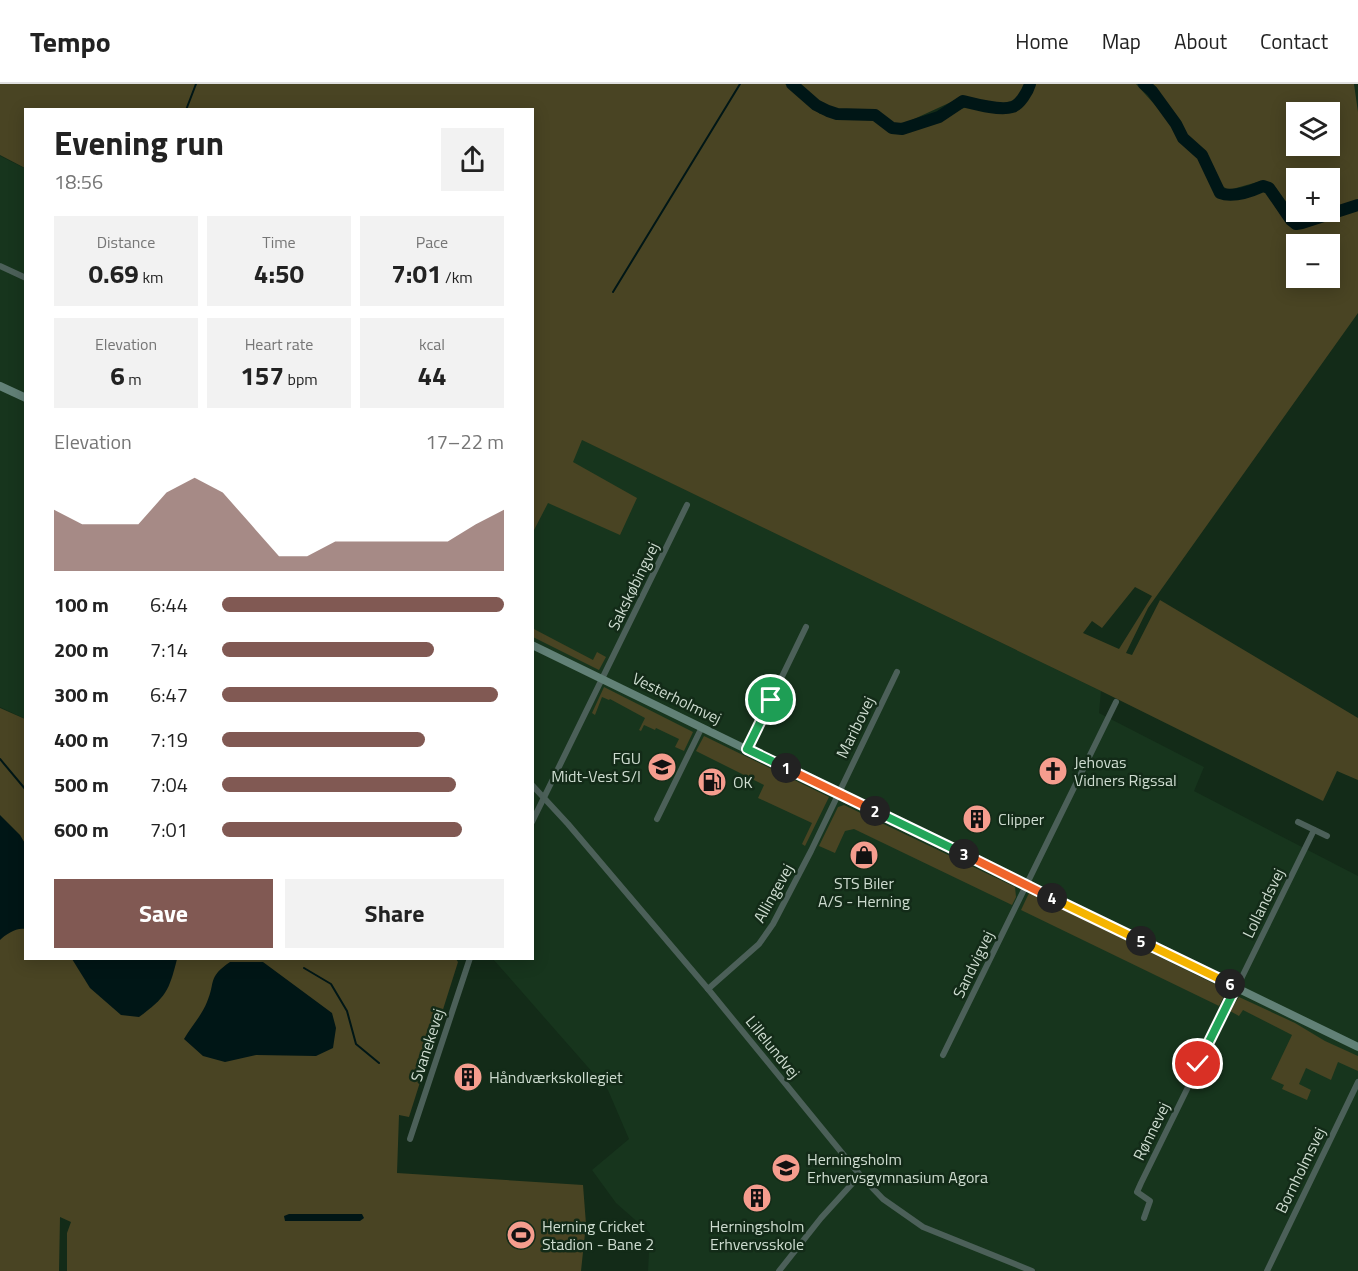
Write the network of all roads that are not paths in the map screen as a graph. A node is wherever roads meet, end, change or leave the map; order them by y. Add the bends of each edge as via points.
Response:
1 (0, 266) edge
2 (24, 277) edge
3 (0, 386) edge
4 (24, 397) edge
5 (687, 505) dead end
6 (806, 627) dead end
7 (534, 646) edge
8 (897, 672) dead end
9 (603, 678) junction
10 (1116, 702) dead end
11 (702, 727) junction
12 (747, 749) junction
13 (534, 787) edge
14 (838, 793) junction
15 (544, 797) junction
16 (534, 818) edge
17 (657, 819) dead end
18 (1298, 822) dead end
19 (1314, 830) junction
20 (1327, 836) dead end
21 (1026, 885) junction
22 (469, 960) edge
23 (1236, 987) junction
24 (708, 989) junction
25 (1358, 1047) edge
26 (943, 1055) dead end
27 (1358, 1082) edge
28 (410, 1139) dead end
29 (860, 1175) junction
30 (1144, 1218) dead end
31 (778, 1271) edge
32 (1032, 1271) edge
33 (1267, 1271) edge

1 - 2 street
3 - 4 street
5 - 9 street, Sakskøbingvej
6 - 12 street
7 - 9 street, Vesterholmvej
8 - 14 street, Maribovej
9 - 11 street, Vesterholmvej
9 - 15 street
10 - 21 street, Sandvigvej
11 - 12 street, Vesterholmvej
11 - 17 street
12 - 14 street, Vesterholmvej
13 - 15 street, Lillelundvej
14 - 21 street, Vesterholmvej
14 - 24 street, Allingevej via 773,924 759,944
15 - 16 street
15 - 24 street, Lillelundvej
18 - 19 street
19 - 20 street
19 - 23 street, Lollandsvej
21 - 23 street, Vesterholmvej
21 - 26 street, Sandvigvej
22 - 28 street, Svanekevej
23 - 25 street, Vesterholmvej
23 - 30 street, Rønnevej via 1137,1192 1150,1201
24 - 29 street, Lillelundvej
27 - 33 street, Bornholmsvej
29 - 31 street
29 - 32 street, Lillelundvej via 883,1199 923,1227

